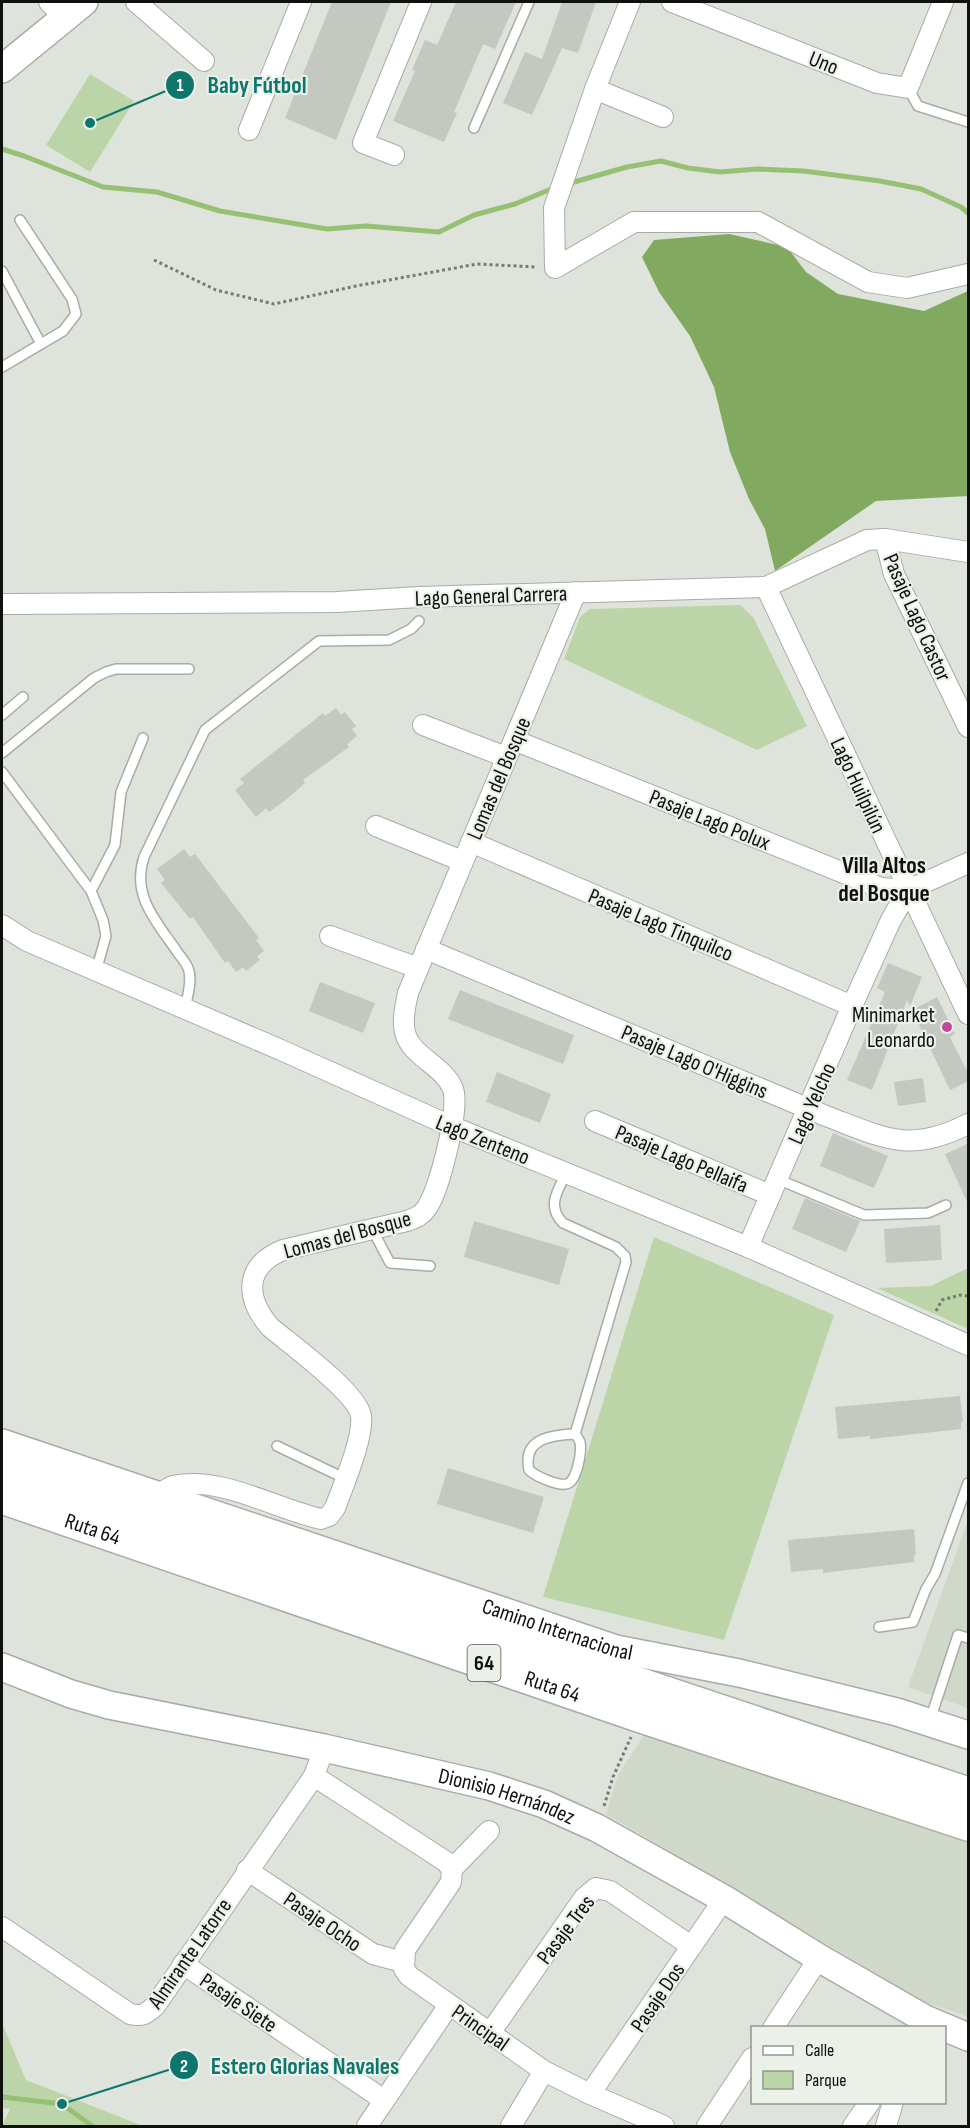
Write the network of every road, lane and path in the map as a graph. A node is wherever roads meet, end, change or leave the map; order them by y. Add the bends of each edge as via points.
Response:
1 (136, 2) edge
2 (301, 2) edge
3 (422, 2) edge
4 (529, 2) edge
5 (630, 2) edge
6 (672, 2) edge
7 (943, 2) edge
8 (66, 7) edge
9 (204, 61) dead end
10 (2, 69) edge
11 (908, 88) junction
12 (595, 89) junction
13 (663, 117) dead end
14 (969, 122) edge
15 (474, 128) dead end
16 (249, 130) dead end
17 (394, 155) dead end
18 (20, 220) dead end
19 (154, 260) dead end
20 (555, 268) junction
21 (2, 272) edge
22 (969, 274) edge
23 (41, 344) junction
24 (2, 367) edge
25 (885, 539) junction
26 (969, 552) edge
27 (766, 588) junction
28 (576, 592) junction
29 (2, 604) edge
30 (420, 621) dead end
31 (189, 669) dead end
32 (23, 697) dead end
33 (2, 715) edge
34 (423, 725) dead end
35 (969, 727) edge
36 (143, 738) dead end
37 (510, 748) junction
38 (2, 753) edge
39 (2, 772) edge
40 (376, 826) dead end
41 (471, 842) junction
42 (462, 861) junction
43 (969, 863) edge
44 (908, 890) junction
45 (91, 891) junction
46 (2, 925) edge
47 (330, 936) dead end
48 (426, 949) junction
49 (418, 968) junction
50 (96, 971) junction
51 (852, 1006) junction
52 (185, 1009) junction
53 (969, 1014) edge
54 (809, 1108) junction
55 (595, 1121) dead end
56 (969, 1124) edge
57 (453, 1127) junction
58 (567, 1172) junction
59 (773, 1187) junction
60 (946, 1205) dead end
61 (372, 1229) junction
62 (748, 1247) junction
63 (429, 1266) dead end
64 (969, 1296) edge
65 (927, 1328) junction
66 (969, 1346) edge
67 (575, 1434) junction
68 (2, 1443) edge
69 (277, 1446) dead end
70 (2, 1472) edge
71 (346, 1479) junction
72 (969, 1483) edge
73 (157, 1495) junction
74 (2, 1497) edge
75 (879, 1626) dead end
76 (969, 1638) edge
77 (2, 1667) edge
78 (641, 1716) junction
79 (929, 1722) junction
80 (969, 1735) edge
81 (324, 1748) junction
82 (314, 1776) junction
83 (969, 1794) edge
84 (969, 1824) edge
85 (597, 1828) junction
86 (489, 1831) dead end
87 (452, 1869) junction
88 (247, 1870) junction
89 (724, 1899) junction
90 (2, 1927) edge
91 (691, 1946) junction
92 (819, 1958) junction
93 (403, 1962) junction
94 (183, 1964) junction
95 (449, 2005) junction
96 (922, 2023) edge
97 (774, 2026) edge
98 (946, 2030) edge
99 (490, 2033) junction
100 (969, 2037) edge
101 (751, 2061) edge
102 (544, 2071) junction
103 (590, 2094) junction
104 (384, 2100) junction
105 (869, 2104) edge
106 (893, 2104) edge
107 (658, 2126) edge
108 (367, 2127) edge
109 (511, 2127) edge
110 (707, 2127) edge
111 (853, 2127) edge
112 (886, 2127) edge

1 - 9 street
2 - 16 street
3 - 17 street via 363,143
4 - 15 lane
5 - 12 street
6 - 11 street, Uno via 877,83
7 - 11 street
8 - 10 street
11 - 14 lane via 918,106
12 - 13 street
12 - 20 street via 554,208
18 - 23 lane via 72,299 76,314 63,331
19 - 20 path via 216,290 274,304 477,264
20 - 22 street via 634,222 758,222 868,282 907,288
21 - 23 lane
23 - 24 lane
25 - 26 street, Lago General Carrera
25 - 27 street, Lago General Carrera via 852,545
25 - 35 street, Pasaje Lago Castor via 894,574
27 - 28 street, Lago General Carrera
27 - 44 street, Lago Huilpilún
28 - 29 street, Lago General Carrera via 419,601
28 - 37 street, Lomas del Bosque
30 - 52 lane via 389,640 319,641 205,730 139,871 145,904 189,969
31 - 38 lane via 106,672
32 - 33 lane
34 - 37 street, Pasaje Lago Polux
36 - 45 lane via 121,792 115,845
37 - 41 street, Lomas del Bosque
37 - 44 street, Pasaje Lago Polux via 881,888
39 - 45 lane
40 - 42 street
41 - 42 street, Lomas del Bosque
41 - 51 street, Pasaje Lago Tinquilco
42 - 48 street, Lomas del Bosque
43 - 44 street
44 - 51 street, Lago Yelcho
44 - 53 street, Lago Huilpilún
45 - 50 lane via 106,936
46 - 50 street, Lago Zenteno via 27,941
47 - 49 street
48 - 49 street, Lomas del Bosque
48 - 54 street, Pasaje Lago O'Higgins
49 - 57 street, Lomas del Bosque via 408,993 403,1027 414,1050 447,1078 453,1091
50 - 52 street, Lago Zenteno
51 - 54 street, Lago Yelcho
52 - 57 street, Lago Zenteno
54 - 56 street, Pasaje Lago O'Higgins via 871,1133 914,1142 940,1137
54 - 59 street, Lago Yelcho
55 - 59 street, Pasaje Lago Pellaifa
57 - 58 street, Lago Zenteno
57 - 61 street, Lomas del Bosque via 427,1208 407,1221
58 - 62 street, Lago Zenteno
58 - 67 lane via 555,1197 556,1214 563,1222 616,1247 626,1262
59 - 60 lane via 864,1215 928,1213
59 - 62 street, Lago Yelcho
61 - 63 lane via 390,1263
61 - 71 street, Lomas del Bosque via 283,1250 268,1256 253,1276 253,1300 259,1315 356,1402 361,1424
62 - 65 street, Lago Zenteno
64 - 65 path via 942,1300
65 - 66 street, Lago Zenteno
67 - 67 lane via 554,1435 533,1446 528,1454 529,1470 544,1479 563,1485 570,1483 580,1449
68 - 73 street, Camino Internacional
69 - 71 lane
70 - 83 highway, Ruta 64 / 64
71 - 73 street, Lomas del Bosque via 335,1508 321,1519 215,1485 172,1487
72 - 75 lane via 935,1574 912,1622
73 - 79 street, Camino Internacional via 615,1649 739,1673
74 - 78 highway, Ruta 64 / 64
76 - 79 lane via 958,1635
77 - 81 street, Dionisio Hernández via 109,1705
78 - 84 highway, Ruta 64 / 64
78 - 85 path via 613,1777
79 - 80 street, Camino Internacional
81 - 82 street, Almirante Latorre
81 - 85 street, Dionisio Hernández via 489,1786 544,1804
82 - 87 street via 446,1861
82 - 88 street, Almirante Latorre
85 - 89 street, Dionisio Hernández
86 - 87 street
87 - 93 street via 451,1882 405,1950
88 - 93 street, Pasaje Ocho via 373,1954
88 - 94 street, Almirante Latorre
89 - 91 street, Pasaje Dos
89 - 92 street, Dionisio Hernández
90 - 94 street, Almirante Latorre via 121,2008 140,2016 155,2006
91 - 99 street, Pasaje Tres via 610,1891 596,1888 584,1898
91 - 103 street, Pasaje Dos
92 - 96 street, Dionisio Hernández
92 - 97 street
93 - 95 street, Principal via 409,1976
94 - 104 street, Pasaje Siete
95 - 99 street, Principal
95 - 104 street
98 - 100 street, Dionisio Hernández
99 - 102 street, Principal
101 - 110 street
102 - 103 street, Principal
102 - 109 street
103 - 107 street, Principal
104 - 108 street
105 - 111 street
106 - 112 street

